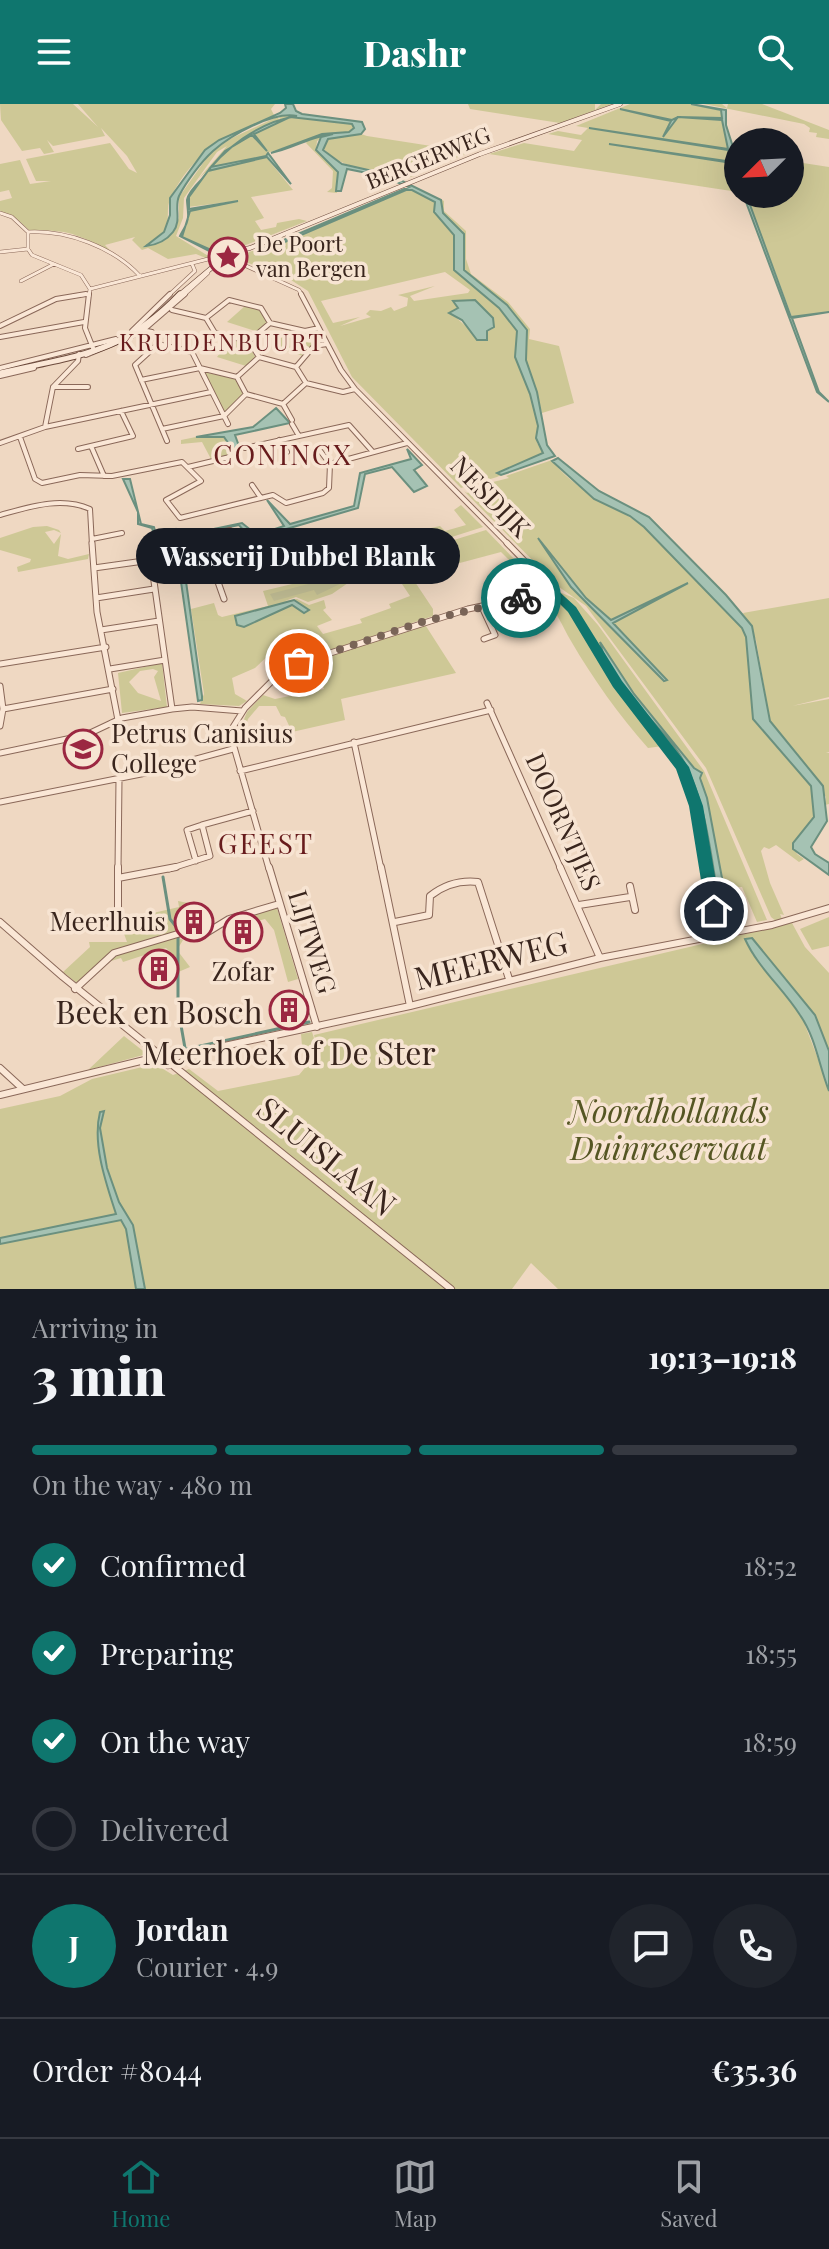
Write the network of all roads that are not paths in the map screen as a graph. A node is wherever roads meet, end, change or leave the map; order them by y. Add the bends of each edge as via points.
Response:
1 (620, 104) edge
2 (0, 213) edge
3 (28, 232) junction
4 (28, 249) junction
5 (0, 252) edge
6 (234, 257) junction
7 (222, 259) junction
8 (55, 264) junction
9 (192, 264) junction
10 (213, 267) junction
11 (195, 274) junction
12 (140, 276) junction
13 (21, 281) dead end
14 (89, 291) junction
15 (172, 310) junction
16 (206, 318) junction
17 (84, 322) junction
18 (270, 323) junction
19 (0, 326) edge
20 (319, 328) junction
21 (147, 331) junction
22 (215, 333) junction
23 (0, 337) edge
24 (249, 341) junction
25 (158, 344) junction
26 (327, 344) junction
27 (93, 348) junction
28 (192, 352) junction
29 (64, 353) junction
30 (79, 354) junction
31 (259, 357) junction
32 (39, 361) junction
33 (296, 367) junction
34 (200, 368) junction
35 (0, 373) edge
36 (237, 377) junction
37 (141, 380) junction
38 (306, 383) junction
39 (53, 387) junction
40 (88, 387) dead end
41 (355, 389) junction
42 (211, 392) junction
43 (246, 394) junction
44 (151, 404) junction
45 (283, 404) junction
46 (121, 411) junction
47 (224, 416) junction
48 (228, 424) dead end
49 (45, 427) junction
50 (162, 429) junction
51 (299, 436) junction
52 (20, 437) junction
53 (279, 440) junction
54 (167, 441) dead end
55 (408, 442) junction
56 (0, 443) edge
57 (91, 446) junction
58 (245, 448) dead end
59 (318, 448) dead end
60 (78, 449) dead end
61 (287, 452) dead end
62 (373, 452) junction
63 (234, 456) dead end
64 (330, 464) junction
65 (188, 467) junction
66 (104, 476) junction
67 (252, 485) dead end
68 (261, 498) junction
69 (0, 515) edge
70 (230, 530) dead end
71 (122, 533) dead end
72 (92, 539) junction
73 (151, 560) junction
74 (361, 566) dead end
75 (94, 568) junction
76 (154, 589) junction
77 (554, 591) junction
78 (96, 598) junction
79 (224, 599) dead end
80 (482, 607) junction
81 (159, 621) junction
82 (101, 630) junction
83 (484, 639) dead end
84 (106, 647) junction
85 (165, 660) junction
86 (0, 664) edge
87 (110, 669) junction
88 (0, 686) edge
89 (113, 689) junction
90 (487, 703) dead end
91 (3, 709) junction
92 (172, 709) junction
93 (491, 710) junction
94 (243, 711) junction
95 (118, 720) junction
96 (0, 726) edge
97 (354, 742) junction
98 (233, 749) junction
99 (0, 753) edge
100 (240, 771) junction
101 (119, 779) junction
102 (0, 802) edge
103 (253, 811) junction
104 (202, 825) junction
105 (196, 861) junction
106 (118, 878) junction
107 (630, 886) dead end
108 (630, 897) junction
109 (279, 904) junction
110 (579, 905) junction
111 (829, 908) edge
112 (635, 910) dead end
113 (118, 916) dead end
114 (0, 922) edge
115 (395, 922) junction
116 (718, 935) junction
117 (600, 958) junction
118 (509, 979) junction
119 (75, 989) junction
120 (410, 1006) junction
121 (317, 1027) junction
122 (158, 1057) junction
123 (168, 1065) junction
124 (0, 1068) edge
125 (24, 1090) junction
126 (0, 1095) edge
127 (451, 1289) edge

1 - 6 main road, BERGERWEG via 483,152
2 - 3 street
3 - 4 street
3 - 12 street via 77,235
4 - 5 street
4 - 8 street
6 - 7 main road
6 - 20 street, NESDIJK via 296,287
7 - 9 street via 212,256
7 - 10 main road
7 - 11 main road
8 - 13 street
8 - 14 street via 81,275
9 - 11 street
9 - 12 street
10 - 11 main road
10 - 15 street
11 - 27 main road via 141,331
12 - 14 street
14 - 17 street
14 - 19 street via 56,299
15 - 16 street
15 - 21 street
16 - 18 street via 229,300 261,308
16 - 22 street
17 - 23 street
17 - 27 street
18 - 20 street via 305,331
18 - 24 street
20 - 26 street, NESDIJK
21 - 25 street
21 - 30 street via 120,346
22 - 24 street
22 - 28 street
24 - 31 street
25 - 28 street
25 - 37 street via 135,363
26 - 33 street via 314,346
26 - 41 street, NESDIJK
27 - 30 main road
28 - 34 street
29 - 30 street
29 - 30 street
29 - 32 street
30 - 32 main road
30 - 35 street
30 - 39 street
31 - 33 street
31 - 36 street
32 - 35 main road
33 - 38 street
34 - 36 street
34 - 37 street
34 - 42 street
36 - 43 street
37 - 44 street
38 - 41 street via 343,392
38 - 45 street
39 - 40 street
39 - 49 street
41 - 55 street, NESDIJK
42 - 44 street
42 - 47 street
43 - 45 street
43 - 47 street
44 - 46 street
44 - 50 street
45 - 51 street
46 - 49 street
46 - 57 street via 133,436
47 - 48 street
47 - 50 street
49 - 52 street
50 - 54 street
51 - 53 street
51 - 62 street via 351,425
52 - 56 street
52 - 66 street via 38,482
53 - 58 street
53 - 61 street
55 - 62 street
55 - 77 street, NESDIJK
57 - 60 street
57 - 66 street
59 - 64 street
62 - 64 street
63 - 65 street
64 - 68 street via 326,492 286,503 273,495
65 - 66 street via 178,461
65 - 68 street via 200,484 166,500 180,518
67 - 68 street
69 - 72 street via 80,504 90,509
70 - 73 street via 166,543
71 - 72 street
72 - 75 street
73 - 75 street
73 - 76 street
74 - 79 street via 343,541 317,537 288,559 225,573 218,582
75 - 78 street
76 - 78 street
76 - 81 street
77 - 80 street
77 - 116 street, NESDIJK via 582,621 618,684 686,775
78 - 82 street
80 - 83 street via 495,635
80 - 94 street via 299,663
81 - 82 street
81 - 85 street
82 - 84 street
84 - 86 street
84 - 87 street
85 - 87 street
85 - 92 street
87 - 89 street
88 - 91 street
89 - 91 street
89 - 95 street
90 - 93 street, DOORNTJES
91 - 96 street
92 - 94 street
92 - 95 street
93 - 97 street
93 - 110 street, DOORNTJES
94 - 98 street via 233,726
95 - 99 street via 93,733
97 - 100 street
97 - 115 street
98 - 100 street, LIJTWEG
98 - 101 street
100 - 103 street, LIJTWEG
101 - 102 street
101 - 106 street
103 - 104 street
103 - 109 street, LIJTWEG
104 - 105 street via 210,856
104 - 105 street via 187,830
105 - 106 street
106 - 113 street
107 - 108 street
108 - 110 street
108 - 112 street
109 - 119 street via 229,919 198,938 178,934 114,953
109 - 121 street, LIJTWEG
110 - 117 street, DOORNTJES
111 - 116 street, MEERWEG
114 - 119 street, SLUISLAAN
115 - 118 street via 429,915 430,896 436,890 478,882
115 - 120 street
116 - 117 street, MEERWEG
117 - 118 street, MEERWEG
118 - 120 street, MEERWEG
119 - 122 street, SLUISLAAN
120 - 121 street, MEERWEG
121 - 123 street, MEERWEG via 178,1056
122 - 123 street, SLUISLAAN
122 - 125 street
123 - 127 street, SLUISLAAN
124 - 125 street
125 - 126 street

